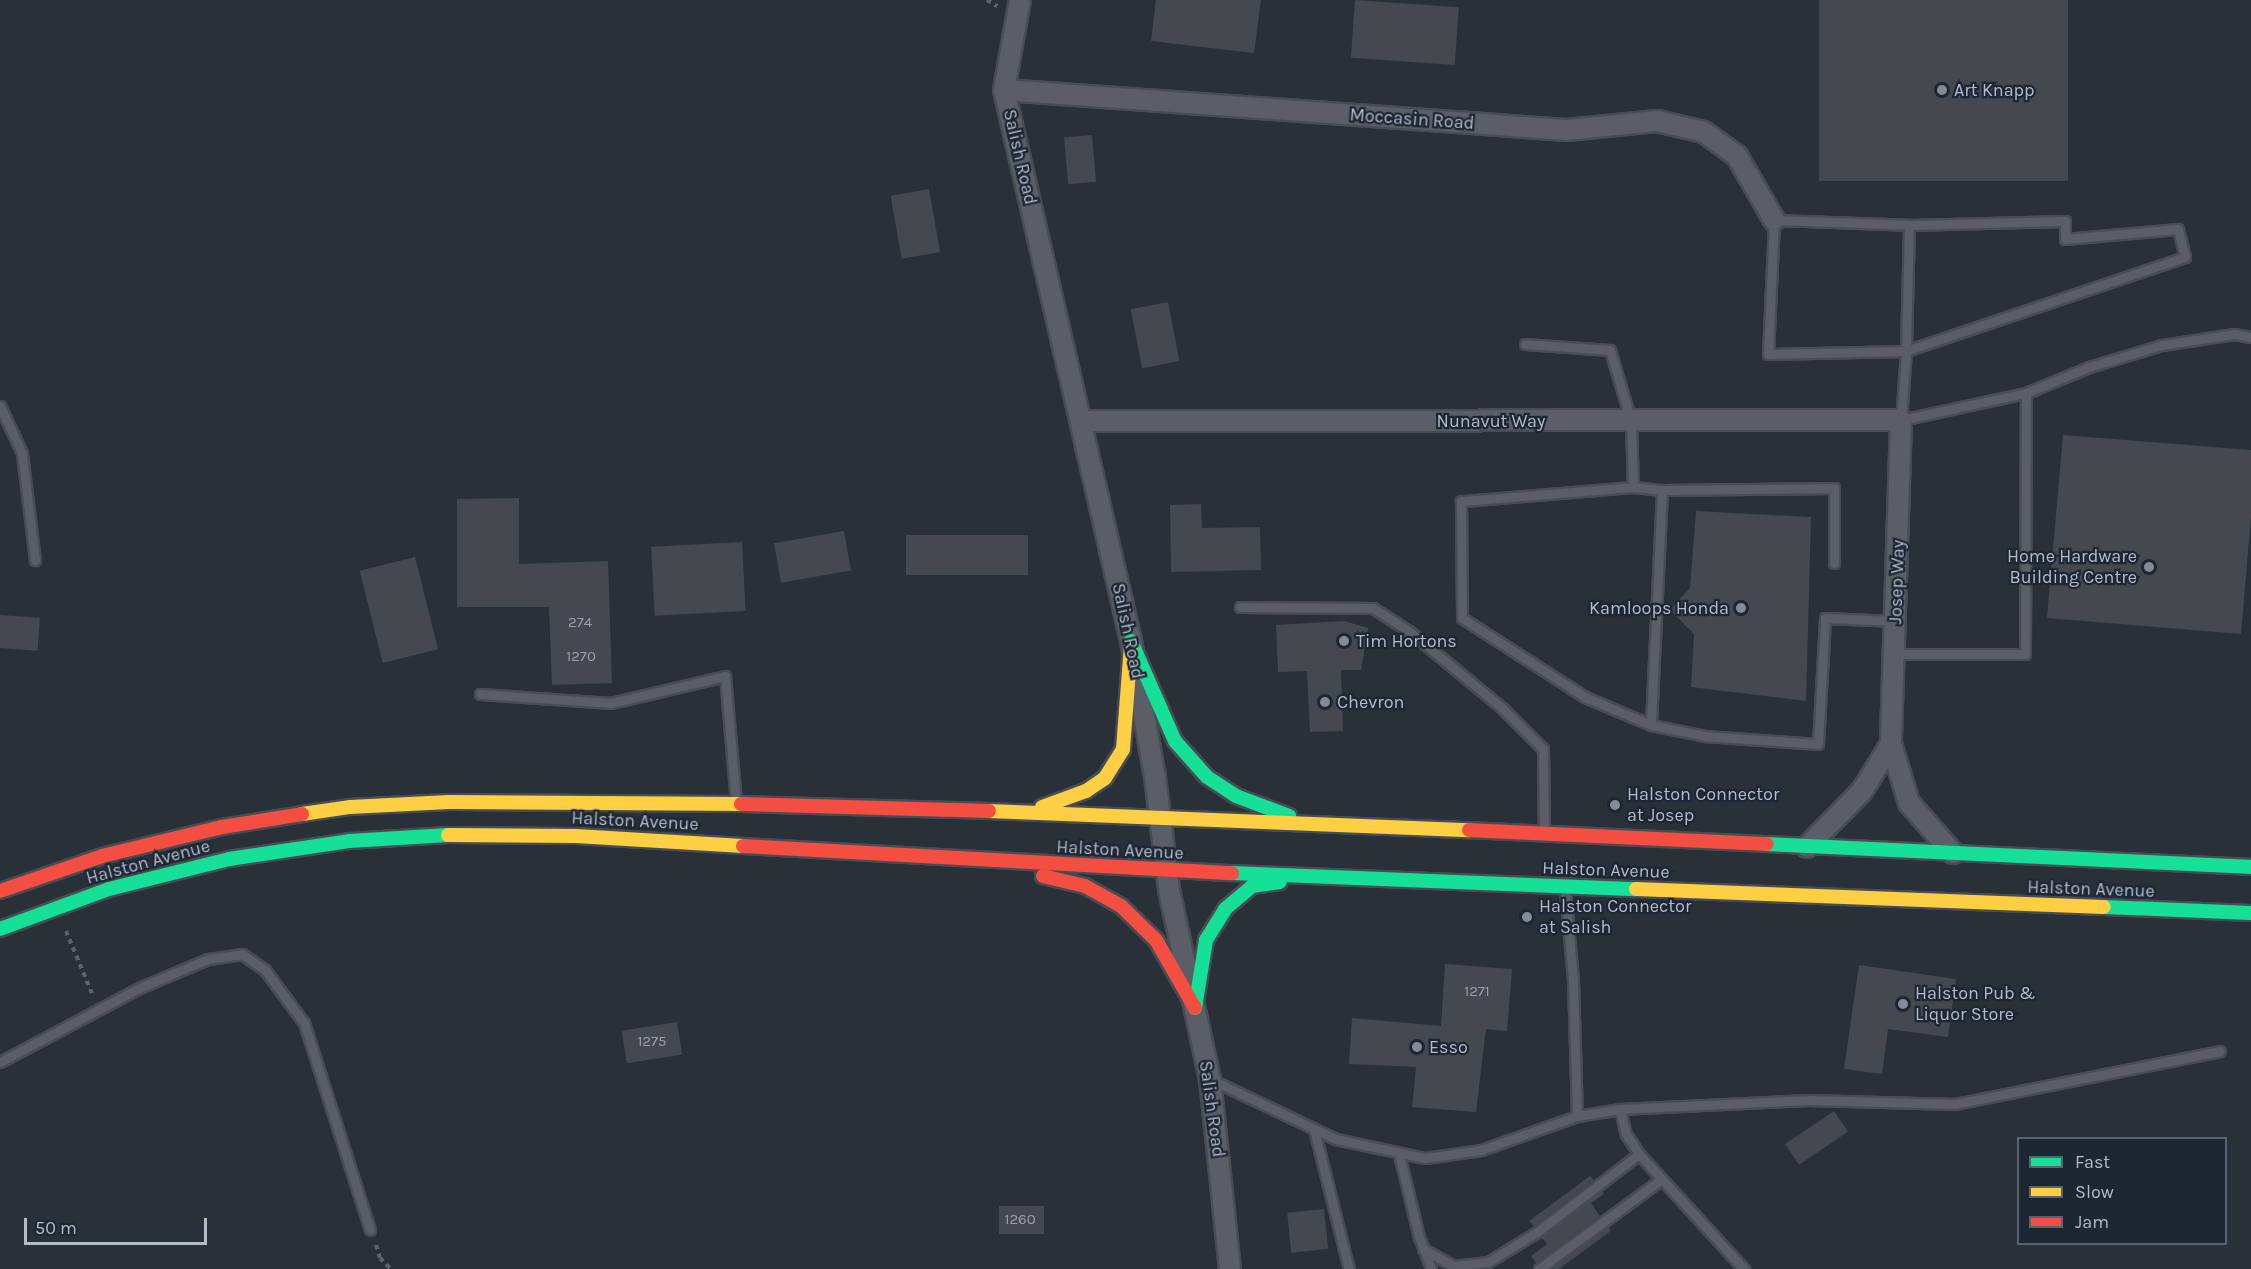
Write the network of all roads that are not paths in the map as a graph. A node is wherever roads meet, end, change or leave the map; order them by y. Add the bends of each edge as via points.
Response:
1 (1020, 0) edge
2 (1004, 90) junction
3 (1774, 220) junction
4 (1910, 225) junction
5 (2251, 337) edge
6 (1525, 344) dead end
7 (1906, 351) junction
8 (2026, 393) junction
9 (0, 406) edge
10 (1901, 420) junction
11 (1081, 421) junction
12 (1631, 421) junction
13 (1633, 488) junction
14 (1662, 490) junction
15 (35, 560) dead end
16 (1834, 563) dead end
17 (1240, 608) dead end
18 (1896, 621) junction
19 (1131, 641) junction
20 (1893, 654) junction
21 (480, 694) dead end
22 (1651, 725) junction
23 (1891, 744) junction
24 (736, 804) junction
25 (1030, 812) junction
26 (1160, 816) junction
27 (1310, 824) junction
28 (1544, 834) junction
29 (1807, 847) junction
30 (1953, 853) junction
31 (983, 862) junction
32 (2251, 867) edge
33 (1167, 870) junction
34 (1325, 876) junction
35 (1565, 886) junction
36 (0, 891) edge
37 (2251, 913) edge
38 (0, 929) edge
39 (1195, 1008) junction
40 (2220, 1051) dead end
41 (0, 1062) edge
42 (1210, 1079) junction
43 (1620, 1109) junction
44 (1577, 1116) junction
45 (1314, 1129) junction
46 (1399, 1154) junction
47 (1639, 1154) junction
48 (1662, 1179) junction
49 (370, 1230) road end
50 (1423, 1249) junction
51 (1230, 1269) edge
52 (1349, 1269) edge
53 (1431, 1269) edge
54 (1539, 1269) edge
55 (1744, 1269) edge

1 - 2 street, Salish Road
2 - 3 street, Moccasin Road via 1567,130 1657,120 1704,132 1737,156
2 - 11 street, Salish Road
3 - 4 lane
3 - 7 lane via 1768,354
4 - 7 lane
4 - 7 lane via 2065,221 2065,239 2178,229 2184,257
5 - 8 lane via 2234,334 2162,345
6 - 12 lane via 1610,350
7 - 10 lane
8 - 10 lane
8 - 20 lane via 2025,654
9 - 15 lane via 22,453
10 - 12 street, Nunavut Way
10 - 18 street, Josep Way
11 - 12 street, Nunavut Way
11 - 19 street, Salish Road
12 - 13 lane
13 - 14 lane
13 - 22 lane via 1461,501 1462,618 1585,697
14 - 16 lane via 1834,488
14 - 22 lane
17 - 28 lane via 1373,608 1409,631 1502,708 1543,748
18 - 20 street, Josep Way
18 - 22 lane via 1825,618 1818,744 1705,736
19 - 25 main road via 1123,749 1105,778 1086,791
19 - 26 street, Salish Road
19 - 27 main road via 1175,741 1207,777 1236,796
20 - 23 street, Josep Way
21 - 24 lane via 611,703 725,676
23 - 29 street via 1862,791
23 - 30 street, Josep Way via 1909,803
24 - 25 main road, Halston Avenue
24 - 36 main road, Halston Avenue via 460,802 350,807 222,827 102,856
25 - 26 main road, Halston Avenue
26 - 27 main road, Halston Avenue
26 - 33 street, Salish Road
27 - 28 main road, Halston Avenue
28 - 29 main road, Halston Avenue
29 - 30 main road, Halston Avenue
30 - 32 main road, Halston Avenue
31 - 33 main road, Halston Avenue
31 - 38 main road, Halston Avenue via 576,836 451,835 349,841 229,859 109,889
31 - 39 main road via 1085,886 1121,906 1156,940
33 - 34 main road, Halston Avenue
33 - 39 street, Salish Road
34 - 35 main road, Halston Avenue
34 - 39 main road via 1252,886 1225,909 1206,940
35 - 37 main road, Halston Avenue
35 - 44 lane via 1573,980
39 - 42 street, Salish Road
40 - 43 lane via 1955,1104 1809,1100
41 - 49 lane via 98,1008 208,959 242,954 265,970 304,1023
42 - 45 lane
42 - 51 street, Salish Road
43 - 44 lane
43 - 47 lane via 1626,1134
44 - 46 lane via 1480,1150 1425,1158
45 - 46 lane via 1336,1139
45 - 52 lane
46 - 50 lane
47 - 48 lane
47 - 50 lane via 1537,1232 1488,1262 1454,1266
48 - 54 lane
48 - 55 lane
50 - 53 lane

